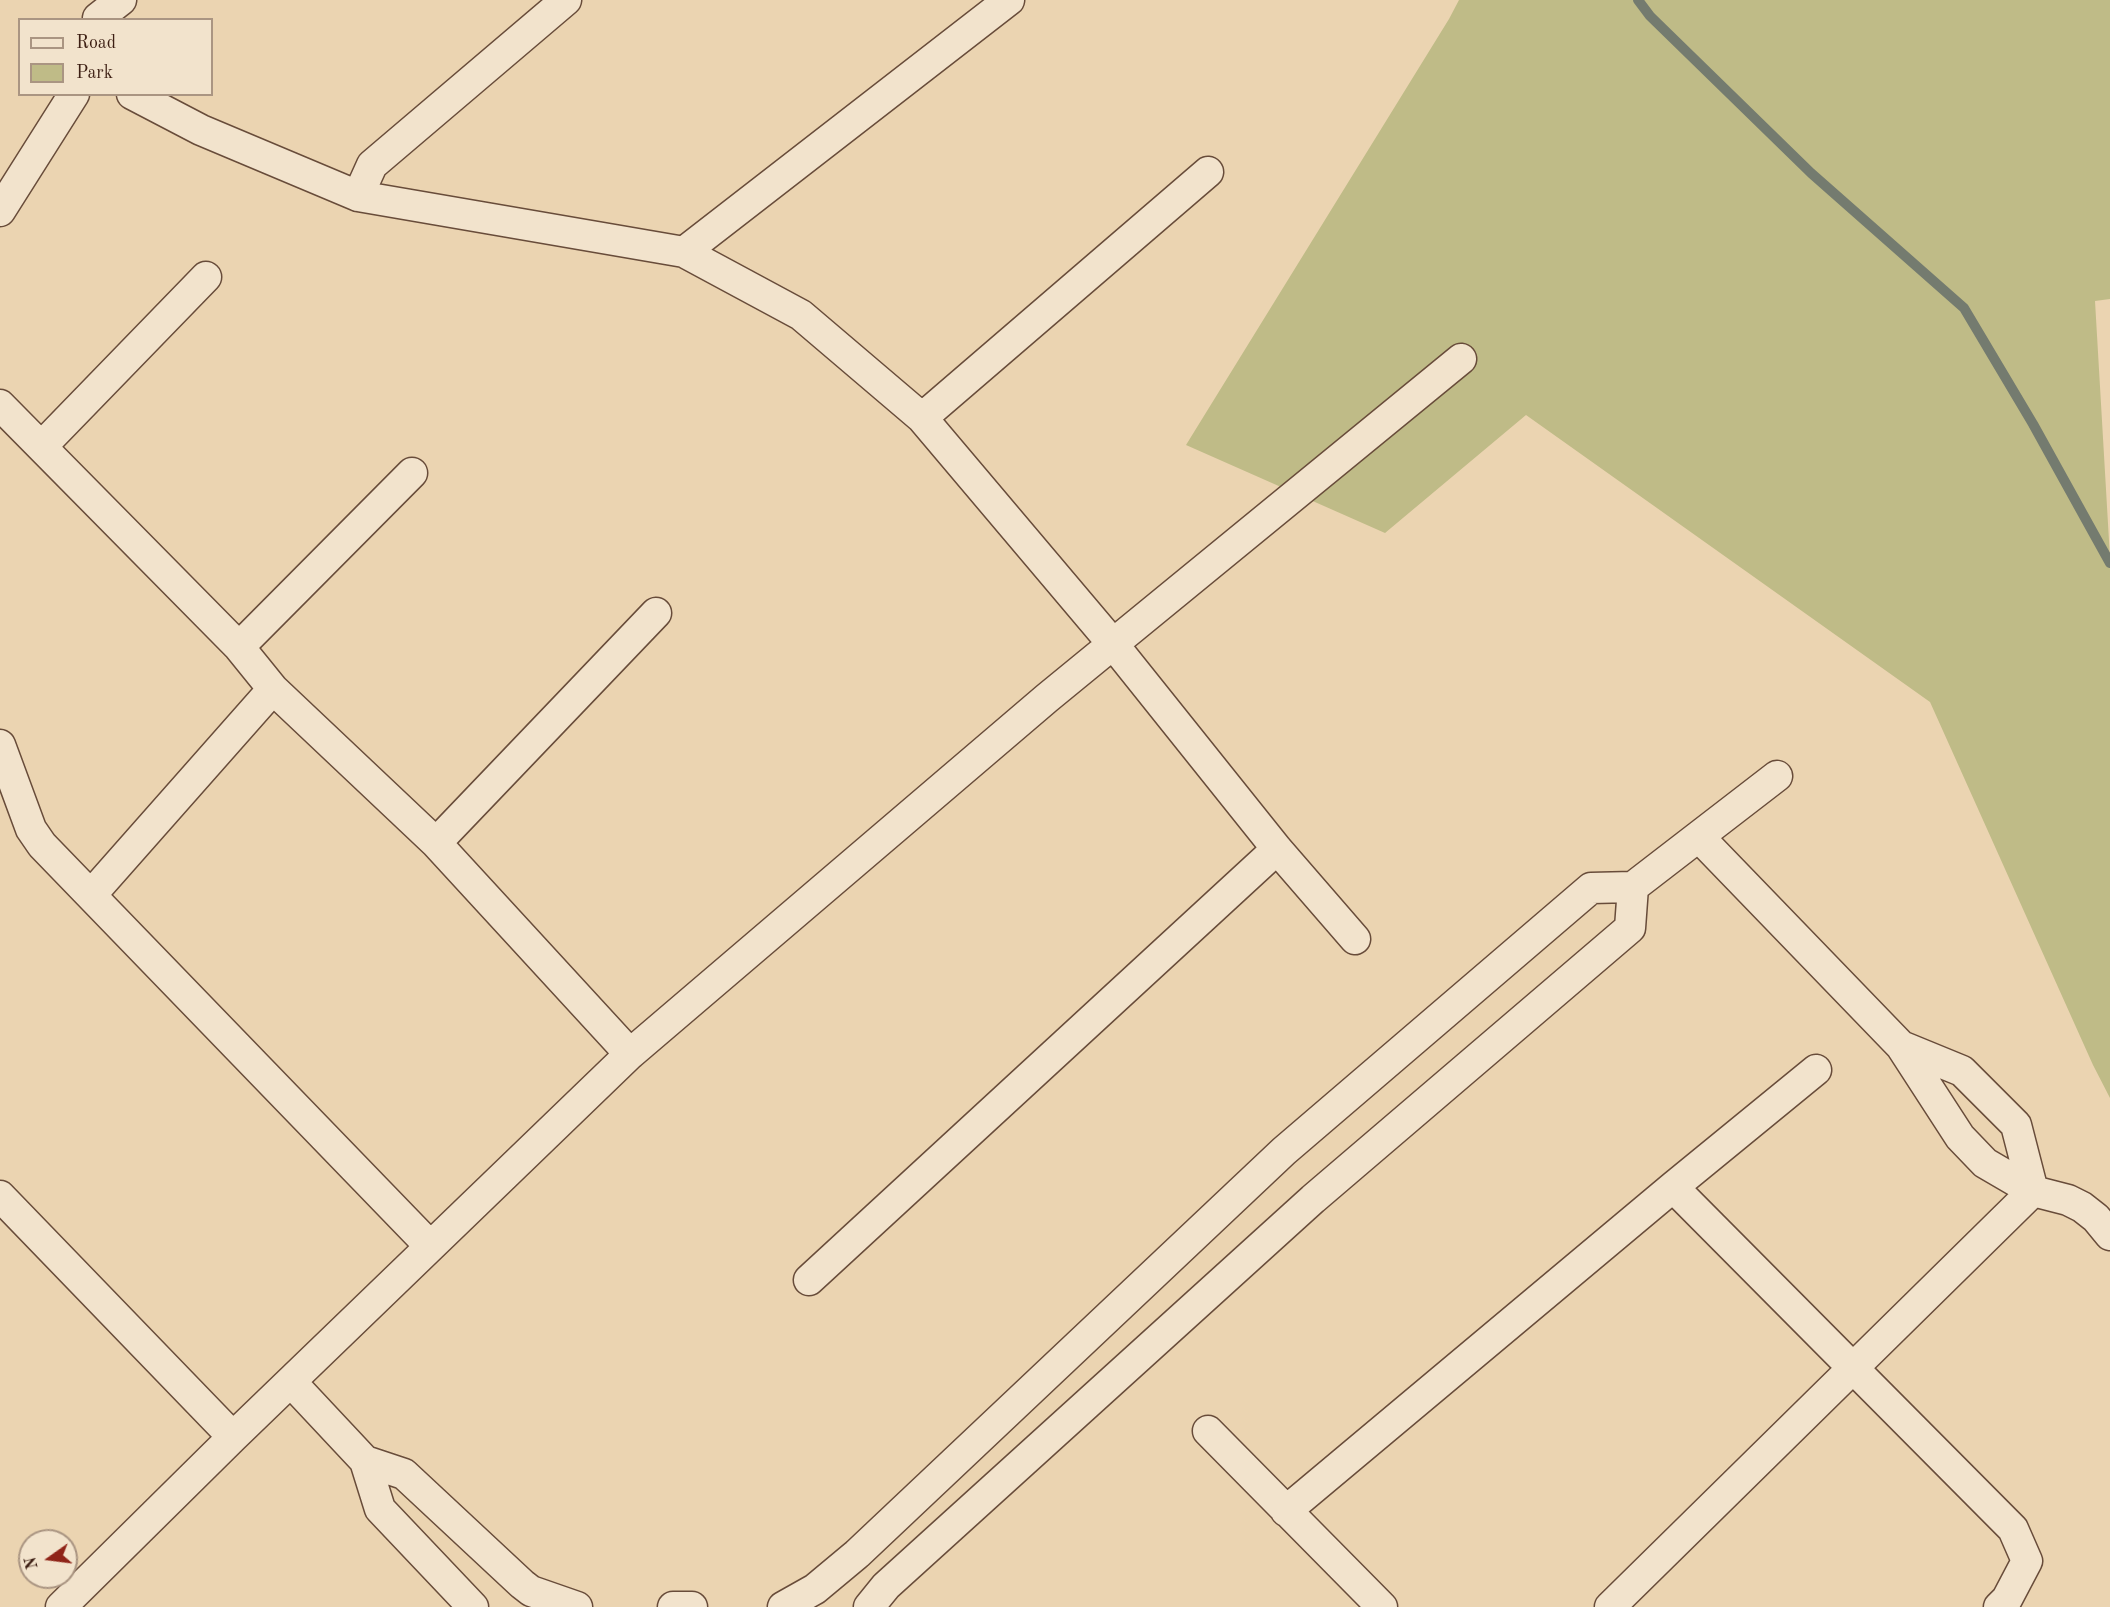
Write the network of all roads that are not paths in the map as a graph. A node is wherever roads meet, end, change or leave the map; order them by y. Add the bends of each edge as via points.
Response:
1 (566, 0) edge
2 (1009, 0) edge
3 (73, 96) edge
4 (136, 96) edge
5 (1208, 172) dead end
6 (358, 196) junction
7 (0, 211) edge
8 (684, 252) junction
9 (206, 277) dead end
10 (1461, 359) dead end
11 (0, 405) edge
12 (921, 418) junction
13 (42, 446) junction
14 (412, 473) dead end
15 (656, 613) dead end
16 (1113, 644) junction
17 (239, 647) junction
18 (273, 689) junction
19 (0, 746) edge
20 (1778, 776) dead end
21 (1700, 837) junction
22 (436, 843) junction
23 (1277, 849) junction
24 (1633, 887) junction
25 (91, 895) junction
26 (1355, 939) dead end
27 (1901, 1046) junction
28 (630, 1054) junction
29 (1816, 1070) dead end
30 (1673, 1187) junction
31 (2033, 1191) junction
32 (0, 1196) edge
33 (2110, 1235) edge
34 (430, 1246) junction
35 (809, 1280) dead end
36 (1854, 1369) junction
37 (291, 1382) junction
38 (1208, 1431) dead end
39 (233, 1437) junction
40 (365, 1461) junction
41 (1286, 1511) junction
42 (61, 1607) edge
43 (473, 1607) edge
44 (577, 1607) edge
45 (673, 1607) edge
46 (692, 1607) edge
47 (783, 1607) edge
48 (869, 1607) edge
49 (1382, 1607) edge
50 (1610, 1607) edge
51 (1999, 1607) edge

1 - 6 street via 372,165
2 - 8 street
3 - 7 street
4 - 6 street via 201,130
5 - 12 street
6 - 8 street
8 - 12 street via 801,315
9 - 13 street
10 - 16 street
11 - 13 street
12 - 16 street
13 - 17 street
14 - 17 street
15 - 22 street
16 - 23 street
16 - 28 street
17 - 18 street
18 - 22 street
18 - 25 street
19 - 25 street via 31,829
20 - 21 street
21 - 24 street
21 - 27 street
22 - 28 street
23 - 26 street
23 - 35 street
24 - 47 street via 1591,888 1284,1151 857,1554 816,1589
24 - 48 street via 1630,928 1313,1199 886,1586
25 - 34 street
27 - 31 street via 1960,1137 1985,1163
27 - 31 street via 1962,1071 2016,1125
28 - 34 street
29 - 30 street
30 - 36 street
30 - 41 street
31 - 33 street via 2068,1200 2096,1218
31 - 36 street
32 - 39 street
34 - 37 street
36 - 50 street
36 - 51 street via 2013,1529 2027,1561
37 - 39 street
37 - 40 street
38 - 41 street
39 - 42 street
40 - 43 street via 380,1509
40 - 44 street via 404,1474 531,1591
41 - 49 street
45 - 46 street

